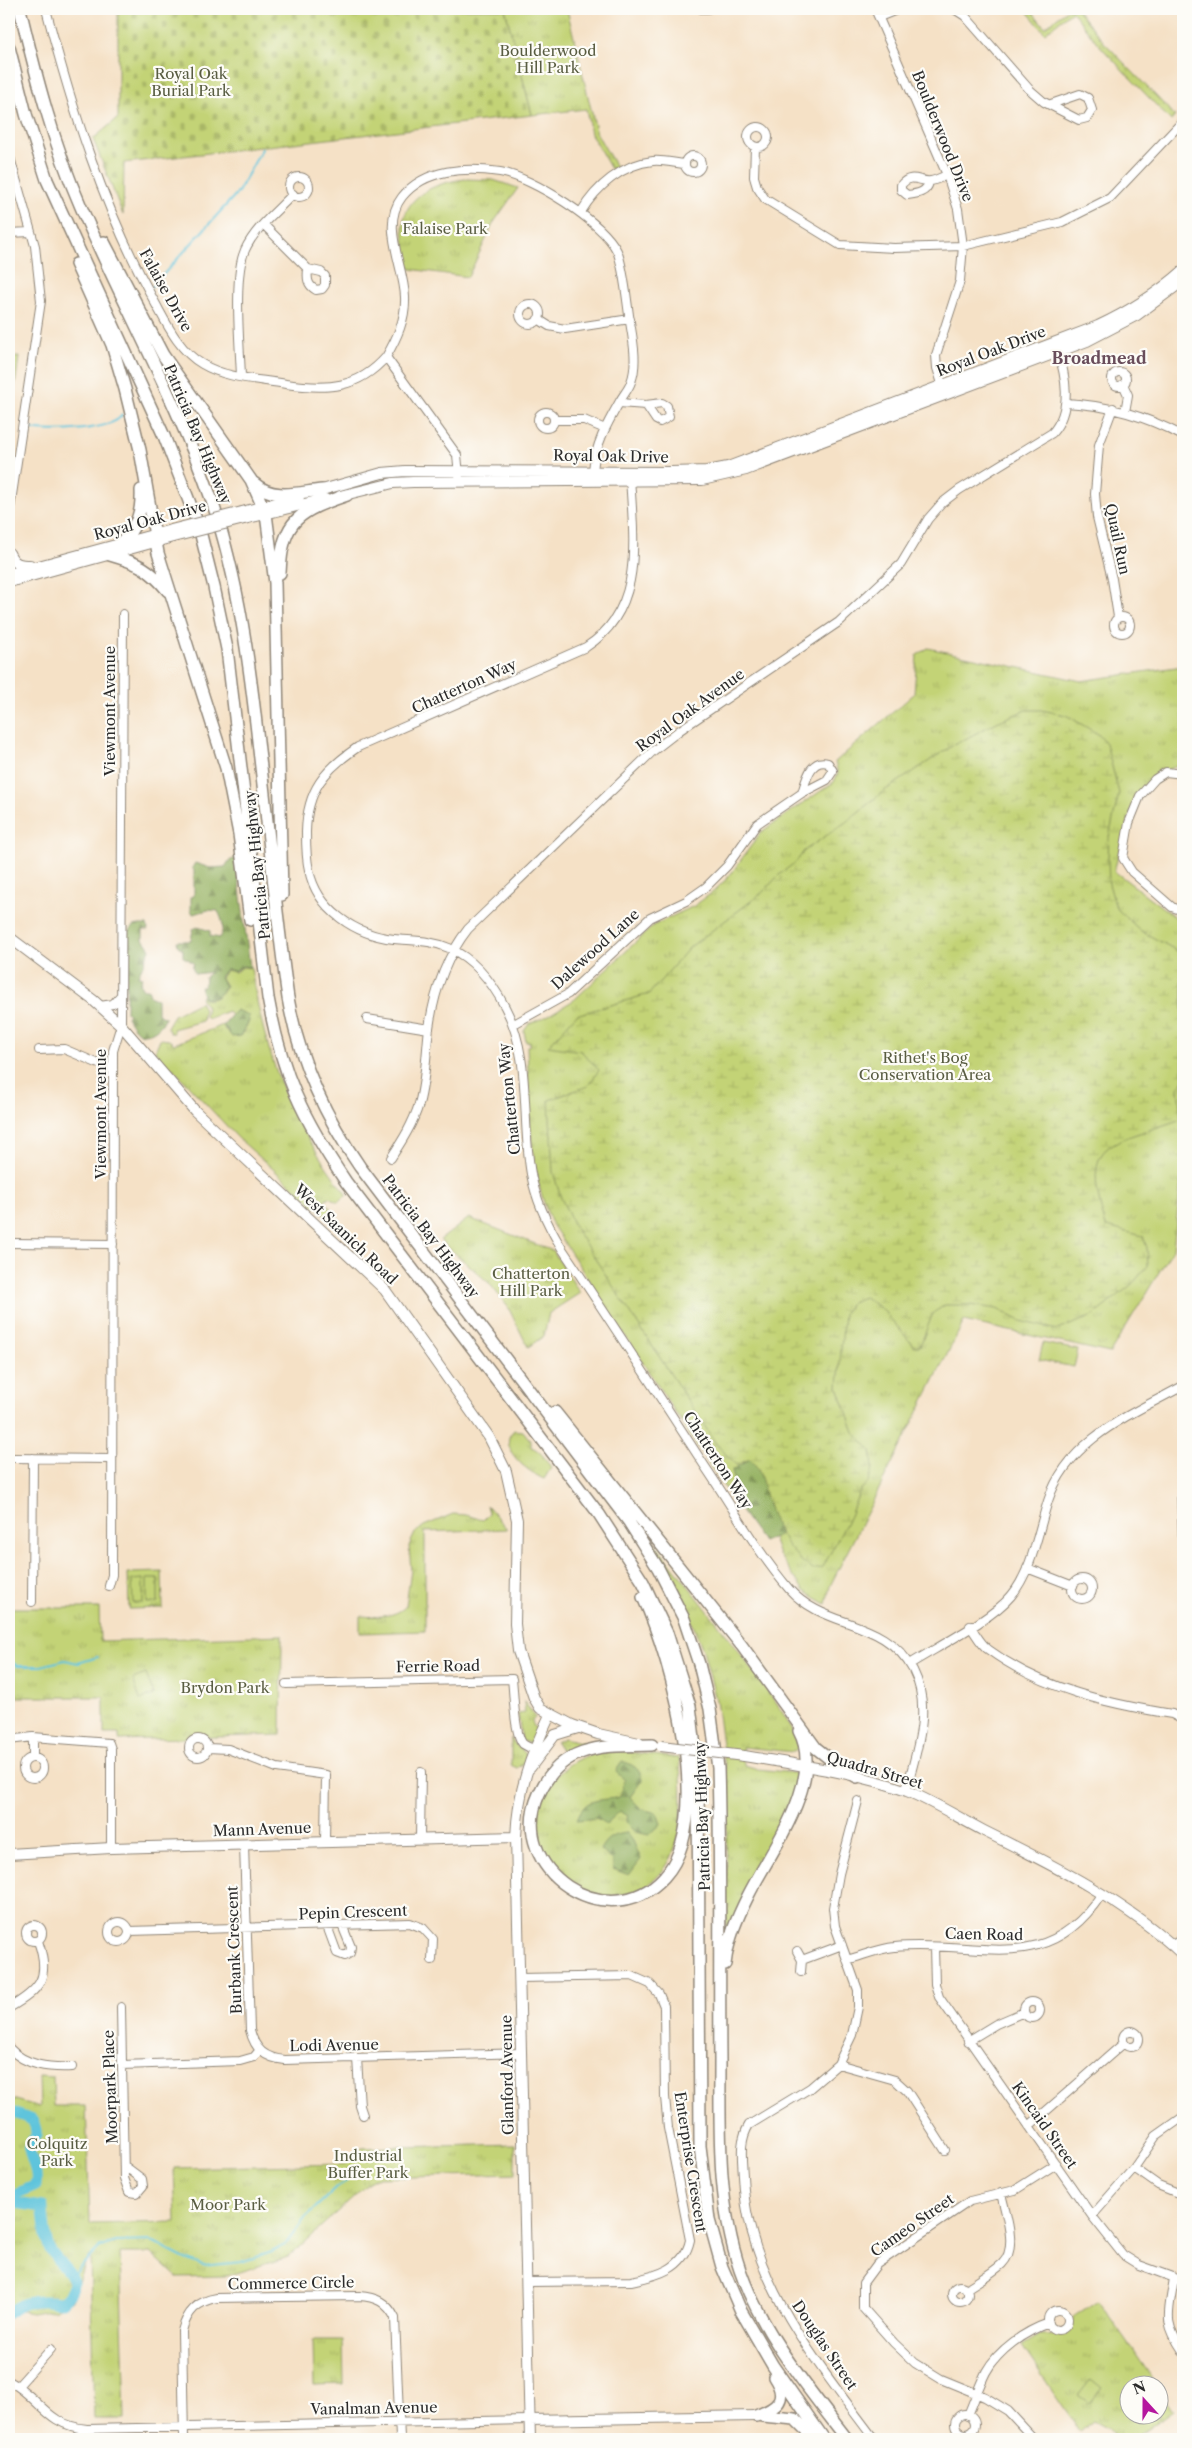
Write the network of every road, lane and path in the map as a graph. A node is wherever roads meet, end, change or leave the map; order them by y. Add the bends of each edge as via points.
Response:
1 (20, 9) edge
2 (46, 9) edge
3 (701, 9) edge
4 (708, 9) edge
5 (875, 9) edge
6 (898, 9) edge
7 (954, 9) edge
8 (879, 17) junction
9 (9, 47) edge
10 (1051, 104) junction
11 (1183, 121) edge
12 (54, 137) junction
13 (755, 147) dead end
14 (9, 154) edge
15 (684, 164) dead end
16 (947, 175) junction
17 (47, 180) junction
18 (929, 182) dead end
19 (293, 194) dead end
20 (581, 212) junction
21 (264, 225) junction
22 (31, 232) junction
23 (9, 234) edge
24 (963, 246) junction
25 (308, 269) dead end
26 (1183, 271) edge
27 (1183, 281) edge
28 (538, 319) dead end
29 (630, 319) junction
30 (1056, 347) junction
31 (386, 357) junction
32 (241, 377) junction
33 (1124, 384) dead end
34 (944, 390) junction
35 (619, 403) junction
36 (1066, 403) junction
37 (646, 405) dead end
38 (1113, 408) junction
39 (1126, 412) junction
40 (554, 420) dead end
41 (605, 429) junction
42 (135, 432) junction
43 (1183, 436) edge
44 (459, 470) junction
45 (593, 471) junction
46 (630, 477) junction
47 (251, 480) junction
48 (459, 483) junction
49 (322, 490) junction
50 (347, 495) junction
51 (264, 510) junction
52 (9, 514) edge
53 (155, 538) junction
54 (120, 543) junction
55 (9, 553) edge
56 (110, 555) junction
57 (44, 564) junction
58 (9, 574) edge
59 (9, 582) edge
60 (173, 599) junction
61 (124, 614) dead end
62 (1118, 617) dead end
63 (279, 672) junction
64 (1183, 774) edge
65 (802, 793) junction
66 (1183, 911) edge
67 (9, 937) edge
68 (454, 950) junction
69 (121, 995) junction
70 (288, 998) junction
71 (100, 1006) junction
72 (367, 1019) dead end
73 (514, 1024) junction
74 (121, 1026) junction
75 (429, 1030) junction
76 (39, 1050) dead end
77 (113, 1070) junction
78 (301, 1109) junction
79 (391, 1158) dead end
80 (9, 1243) edge
81 (113, 1244) junction
82 (454, 1291) junction
83 (1181, 1387) edge
84 (1183, 1397) edge
85 (9, 1458) edge
86 (33, 1458) junction
87 (112, 1459) junction
88 (1183, 1484) edge
89 (599, 1514) junction
90 (1183, 1543) edge
91 (1026, 1568) junction
92 (108, 1586) dead end
93 (1073, 1586) dead end
94 (32, 1602) dead end
95 (970, 1626) junction
96 (910, 1664) junction
97 (286, 1684) dead end
98 (783, 1702) junction
99 (550, 1715) junction
100 (1183, 1720) edge
101 (579, 1728) junction
102 (33, 1737) junction
103 (9, 1740) edge
104 (656, 1746) junction
105 (208, 1748) dead end
106 (534, 1749) junction
107 (33, 1758) dead end
108 (807, 1766) junction
109 (420, 1772) dead end
110 (525, 1774) junction
111 (857, 1777) junction
112 (906, 1791) junction
113 (858, 1800) dead end
114 (516, 1837) junction
115 (420, 1839) junction
116 (325, 1842) junction
117 (244, 1845) junction
118 (111, 1848) junction
119 (9, 1854) edge
120 (1101, 1895) junction
121 (342, 1925) junction
122 (326, 1926) junction
123 (248, 1929) junction
124 (129, 1931) dead end
125 (1183, 1937) edge
126 (38, 1941) dead end
127 (842, 1946) junction
128 (934, 1946) junction
129 (1174, 1946) junction
130 (797, 1951) dead end
131 (1183, 1955) edge
132 (432, 1960) dead end
133 (802, 1960) junction
134 (847, 1960) junction
135 (801, 1972) dead end
136 (520, 1978) junction
137 (122, 2007) dead end
138 (9, 2008) edge
139 (1024, 2012) dead end
140 (968, 2041) junction
141 (1124, 2043) dead end
142 (9, 2048) edge
143 (260, 2051) junction
144 (521, 2053) junction
145 (357, 2058) junction
146 (838, 2064) junction
147 (122, 2065) junction
148 (72, 2067) dead end
149 (363, 2115) dead end
150 (1183, 2117) edge
151 (1029, 2126) junction
152 (945, 2150) dead end
153 (720, 2153) junction
154 (1056, 2164) junction
155 (126, 2167) dead end
156 (1134, 2168) junction
157 (1001, 2193) junction
158 (1183, 2195) edge
159 (1092, 2216) junction
160 (710, 2228) junction
161 (1174, 2278) junction
162 (527, 2282) junction
163 (1183, 2282) edge
164 (966, 2289) dead end
165 (1049, 2323) dead end
166 (51, 2349) dead end
167 (1183, 2351) edge
168 (9, 2381) edge
169 (18, 2386) junction
170 (977, 2394) junction
171 (968, 2415) dead end
172 (756, 2416) junction
173 (529, 2420) junction
174 (400, 2422) junction
175 (184, 2427) junction
176 (79, 2428) junction
177 (78, 2439) edge
178 (184, 2439) edge
179 (400, 2439) edge
180 (530, 2439) edge
181 (815, 2439) edge
182 (824, 2439) edge
183 (847, 2439) edge
184 (874, 2439) edge
185 (1034, 2439) edge

1 - 12 highway, Patricia Bay Highway
2 - 32 street, Falaise Drive via 77,120 108,203 145,283 171,332 190,355 202,364
3 - 4 street
5 - 8 street, Boulderwood Drive
6 - 8 street
7 - 10 street via 968,20 1029,89
8 - 16 street, Boulderwood Drive
9 - 17 highway, Patricia Bay Highway
10 - 10 street via 1079,120 1087,118 1092,110 1088,98 1080,94
11 - 24 street via 1110,198 1062,222
12 - 47 highway via 65,150 90,211 149,330
12 - 70 highway, Patricia Bay Highway via 80,206 183,428 220,530 238,602 250,672
13 - 24 street via 754,177 765,199 840,245 894,248
14 - 22 street
15 - 20 street via 653,161 620,173 598,188
16 - 18 street
16 - 24 street, Boulderwood Drive via 956,197
17 - 42 highway via 55,216 112,345
17 - 78 highway, Patricia Bay Highway via 164,436 199,527 227,649 268,998 284,1069
19 - 21 street
20 - 29 street, Falaise Drive via 602,230 617,252
20 - 31 street, Falaise Drive via 504,172 472,168 444,172 421,181 402,198 394,217 394,240 405,296 404,317
21 - 25 street
21 - 32 street via 244,251 239,287
22 - 23 street
22 - 52 street via 41,301
24 - 34 street, Boulderwood Drive via 960,281 936,355
26 - 30 main road, Royal Oak Drive via 1125,313
27 - 30 main road, Royal Oak Drive via 1116,327
28 - 29 street via 549,326 565,329
29 - 35 street, Falaise Drive via 635,351 632,381
30 - 34 main road, Royal Oak Drive
30 - 36 street, Royal Oak Avenue via 1062,362
31 - 32 street, Falaise Drive via 376,369 346,384 314,388
31 - 44 street via 457,455
33 - 39 street via 1128,395
34 - 46 main road, Royal Oak Drive via 728,467
35 - 37 street
35 - 41 street, Falaise Drive
36 - 38 street
36 - 68 street, Royal Oak Avenue via 1060,422 1047,437 942,503 928,519 901,564 854,610 680,730 640,763 478,918
38 - 39 street
38 - 62 street, Quail Run via 1099,445 1095,494
39 - 43 street
40 - 41 street via 584,420
41 - 45 street, Falaise Drive via 596,449
42 - 53 highway
42 - 54 highway via 140,514 137,524
44 - 45 main road, Royal Oak Drive
44 - 48 street
44 - 49 main road, Royal Oak Drive via 382,473
45 - 46 main road, Royal Oak Drive
46 - 48 main road, Royal Oak Drive
46 - 68 street, Chatterton Way via 632,544 629,590 622,609 605,632 586,647 358,748 337,761 312,795 307,816 309,872 320,895 334,913 361,932 393,939 422,940
47 - 49 highway via 262,489 279,495
47 - 51 highway
48 - 50 main road, Royal Oak Drive via 393,483
49 - 51 main road, Royal Oak Drive
50 - 51 main road, Royal Oak Drive
50 - 63 highway via 306,510 292,524 284,540 281,553
51 - 53 main road, Royal Oak Drive, bridge
51 - 63 highway via 274,575
53 - 54 main road, Royal Oak Drive
53 - 56 main road, Royal Oak Drive
53 - 60 highway
54 - 57 main road, Royal Oak Drive
55 - 57 main road via 20,565
56 - 59 main road, Royal Oak Drive
56 - 60 highway via 138,564 154,574
57 - 58 main road, Royal Oak Drive
60 - 78 highway via 209,710 234,803 272,1047 290,1095
61 - 69 street, Viewmont Avenue
63 - 70 highway via 282,885
64 - 66 street via 1166,772 1147,787 1132,812 1122,850 1132,872 1172,907
65 - 65 street, Dalewood Lane via 827,780 832,767 818,762 813,766
65 - 73 street, Dalewood Lane via 757,824 727,866 706,887 686,901 650,918 568,994
67 - 71 main road, West Saanich Road
68 - 73 street, Chatterton Way via 484,976
68 - 75 street, Royal Oak Avenue via 433,1002
69 - 71 street via 113,1004
69 - 74 street, Viewmont Avenue
70 - 82 highway, Patricia Bay Highway via 301,1054 330,1122
71 - 74 main road, West Saanich Road
72 - 75 street
73 - 96 street, Chatterton Way via 522,1068 531,1175 542,1212 561,1246 791,1591 824,1613 883,1636
74 - 77 street, Viewmont Avenue via 113,1044
74 - 99 main road, West Saanich Road via 195,1111 380,1284 489,1437 506,1471 517,1520 518,1651 534,1698
75 - 79 street, Royal Oak Avenue via 419,1105 408,1132
76 - 77 street via 64,1048
77 - 81 street, Viewmont Avenue
78 - 89 highway, Patricia Bay Highway via 346,1182
80 - 81 street
81 - 87 street, Viewmont Avenue
82 - 98 highway via 468,1302
82 - 153 highway, Patricia Bay Highway via 645,1546 673,1595 699,1664 710,1709 718,1768
83 - 84 street
83 - 91 street via 1098,1434 1072,1457 1051,1493
85 - 86 street
86 - 87 street
86 - 94 street
87 - 92 street, Viewmont Avenue via 112,1575
88 - 90 street
89 - 104 highway via 631,1572 662,1644 673,1682 685,1757 688,1806 681,1849 663,1878 628,1898 604,1900 572,1890 554,1877 536,1846 533,1811 542,1786 560,1765 588,1749
89 - 160 highway, Patricia Bay Highway via 658,1610 676,1658 691,1715 699,1812 700,2146
91 - 93 street
91 - 95 street via 1005,1603
95 - 96 street
95 - 100 street via 988,1650 1035,1677 1087,1697 1172,1714
96 - 112 street, Chatterton Way via 919,1684 923,1709
97 - 106 street, Ferrie Road via 512,1679 515,1729 522,1743
98 - 108 highway via 802,1736
98 - 111 highway via 816,1748
99 - 101 main road, Quadra Street
99 - 106 main road, Glanford Avenue
101 - 104 main road, Quadra Street
101 - 110 main road via 555,1735
102 - 103 street
102 - 107 street
102 - 118 street via 109,1743
104 - 108 main road, Quadra Street, bridge
105 - 116 street via 228,1749 277,1768 326,1775
106 - 110 main road, Glanford Avenue
108 - 111 main road, Quadra Street
108 - 153 highway via 799,1797 738,1915 727,1951 725,2099
109 - 115 street
110 - 114 main road, Glanford Avenue via 519,1798
111 - 112 main road, Quadra Street
112 - 120 main road, Quadra Street via 1022,1849
113 - 127 street via 833,1908
114 - 115 main road, Mann Avenue
114 - 136 main road, Glanford Avenue
115 - 116 main road, Mann Avenue
116 - 117 main road, Mann Avenue
117 - 118 main road, Mann Avenue
117 - 123 street, Burbank Crescent
118 - 119 main road, Mann Avenue
120 - 128 street, Caen Road via 1090,1912 1076,1924 1032,1948 1003,1951
120 - 129 main road, Quadra Street
121 - 122 street, Pepin Crescent
121 - 122 street via 351,1947 345,1956 337,1953
121 - 132 street, Pepin Crescent via 417,1924 433,1939
122 - 123 street, Pepin Crescent
123 - 124 street, Pepin Crescent
123 - 143 street, Burbank Crescent via 250,2030
125 - 129 street
126 - 138 street via 42,1979 36,1990
127 - 133 street
127 - 134 street
128 - 134 street, Caen Road via 894,1947
128 - 140 street, Kincaid Street via 935,1984 939,1997
129 - 131 main road, Quadra Street
130 - 133 street
133 - 135 street
134 - 146 street via 858,1990 858,2006 852,2035
136 - 144 main road, Glanford Avenue
136 - 162 street, Enterprise Crescent via 632,1976 645,1980 659,1994 664,2014 668,2128 690,2240 686,2255 676,2265 641,2279
137 - 147 street, Moorpark Place
139 - 140 street
140 - 151 street, Kincaid Street
141 - 151 street
142 - 148 street via 24,2060 45,2067
143 - 145 street, Lodi Avenue via 273,2059 285,2060
143 - 147 street via 240,2062
144 - 145 street, Lodi Avenue
144 - 162 main road, Glanford Avenue
145 - 149 street
146 - 152 street via 896,2080 907,2091
146 - 184 street, Douglas Street via 810,2088 749,2124 742,2146 743,2194 749,2225 774,2294 804,2345
147 - 155 street, Moorpark Place
150 - 156 street via 1156,2136
151 - 154 street, Kincaid Street
153 - 183 highway, Patricia Bay Highway via 727,2224 749,2292 787,2359
154 - 157 street, Cameo Street via 1015,2190
154 - 159 street, Kincaid Street
156 - 158 street via 1158,2185
156 - 159 street
157 - 164 street via 1010,2239 1008,2254 1001,2265
157 - 170 street, Cameo Street via 970,2201 877,2264 863,2283 863,2308 886,2336 928,2371
159 - 161 street, Kincaid Street via 1123,2256
160 - 172 highway via 714,2258 728,2297 780,2386 779,2402
160 - 182 highway, Patricia Bay Highway via 740,2311 773,2366
161 - 163 street, Kincaid Street
161 - 167 street via 1168,2322
162 - 173 main road, Glanford Avenue
165 - 170 street via 1015,2342 993,2362
166 - 169 street
168 - 169 street, Vanalman Avenue
169 - 176 street, Vanalman Avenue via 50,2416
170 - 171 street
170 - 185 street, Cameo Street via 1008,2411
172 - 173 main road, Vanalman Avenue
172 - 181 highway via 795,2419
173 - 174 street, Vanalman Avenue
173 - 180 main road, Glanford Avenue
174 - 175 street, Vanalman Avenue
174 - 175 street, Commerce Circle via 397,2327 395,2318 384,2303 369,2296 217,2298 194,2307 184,2322
174 - 179 street, Commerce Circle
175 - 176 street, Vanalman Avenue
175 - 178 street, Commerce Circle
176 - 177 street

